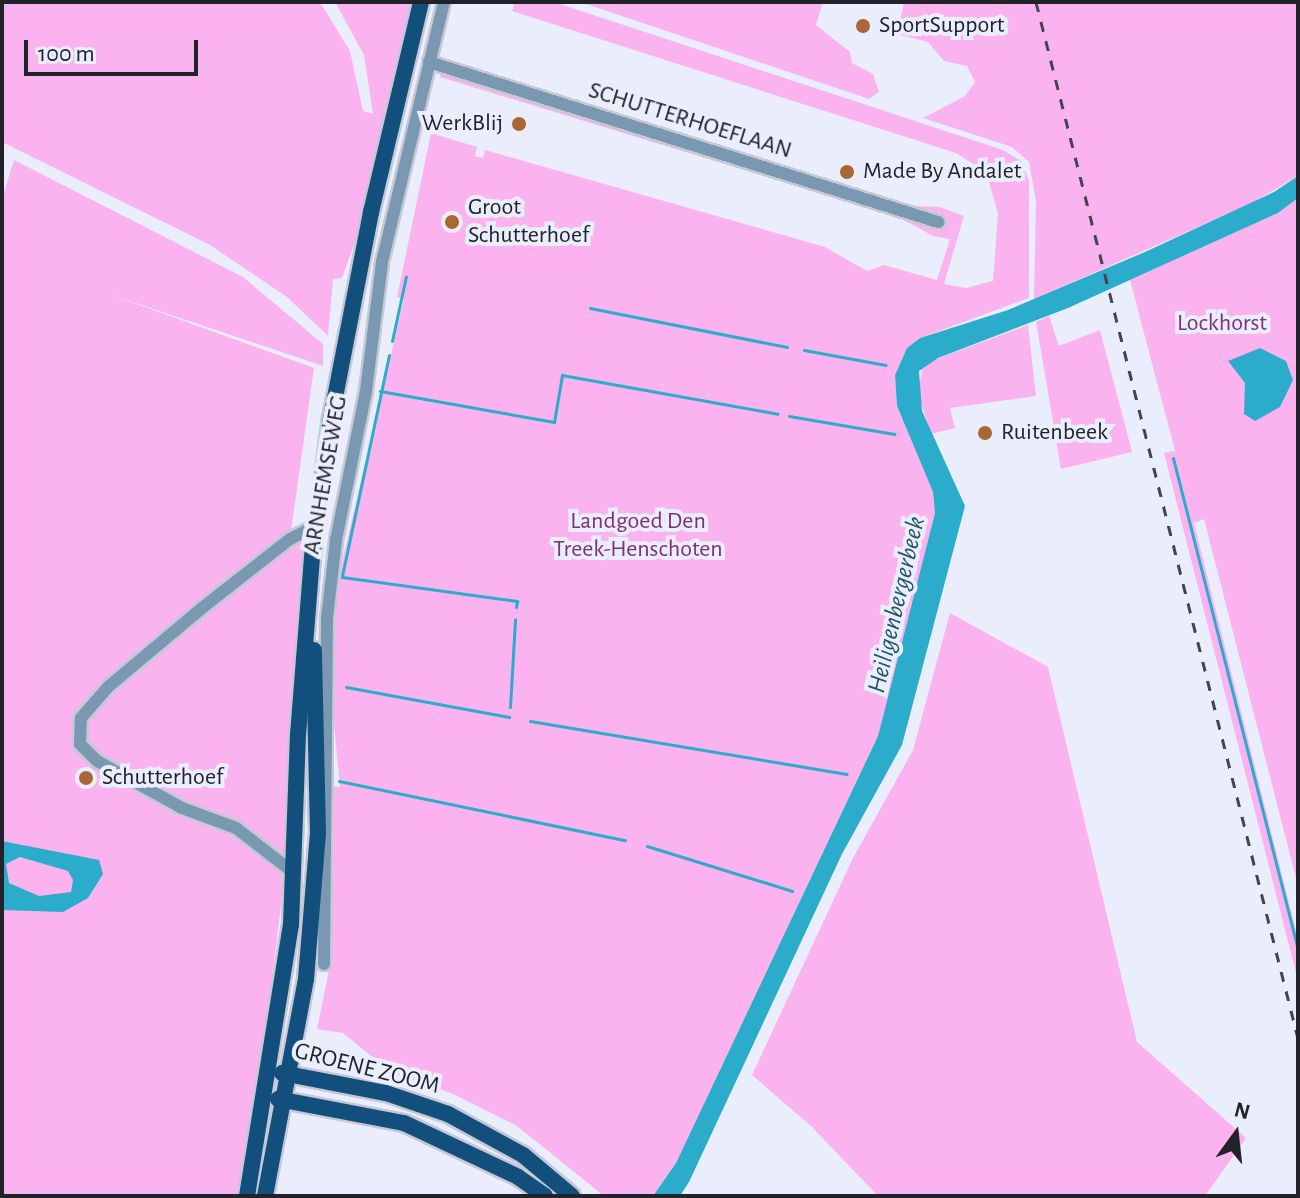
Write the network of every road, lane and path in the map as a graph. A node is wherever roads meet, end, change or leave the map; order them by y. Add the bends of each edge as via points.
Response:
1 (421, 2) edge
2 (444, 2) edge
3 (429, 62) junction
4 (938, 222) dead end
5 (317, 525) junction
6 (311, 573) junction
7 (294, 873) junction
8 (324, 964) dead end
9 (269, 1071) junction
10 (291, 1074) junction
11 (264, 1097) junction
12 (285, 1100) junction
13 (247, 1196) edge
14 (265, 1196) edge
15 (545, 1196) edge
16 (572, 1196) edge

1 - 5 main road, ARNHEMSEWEG via 344,342
2 - 3 street, ARNHEMSEWEG
3 - 4 street, SCHUTTERHOEFLAAN
3 - 8 street, ARNHEMSEWEG via 382,262 366,391 336,540 327,634
5 - 6 main road, ARNHEMSEWEG
5 - 7 street, ARNHEMSEWEG via 290,539 202,608 108,687 81,718 80,744 97,761 182,808 236,828
6 - 7 main road, ARNHEMSEWEG
6 - 10 main road, ARNHEMSEWEG via 318,832 306,979
7 - 9 main road, ARNHEMSEWEG
9 - 10 main road, GROENE ZOOM
9 - 11 main road, ARNHEMSEWEG
10 - 12 main road, ARNHEMSEWEG
10 - 16 main road, GROENE ZOOM via 386,1093 448,1114 523,1155
11 - 12 main road, GROENE ZOOM
11 - 13 main road, ARNHEMSEWEG
12 - 14 main road, ARNHEMSEWEG
12 - 15 main road, GROENE ZOOM via 404,1123 518,1177

